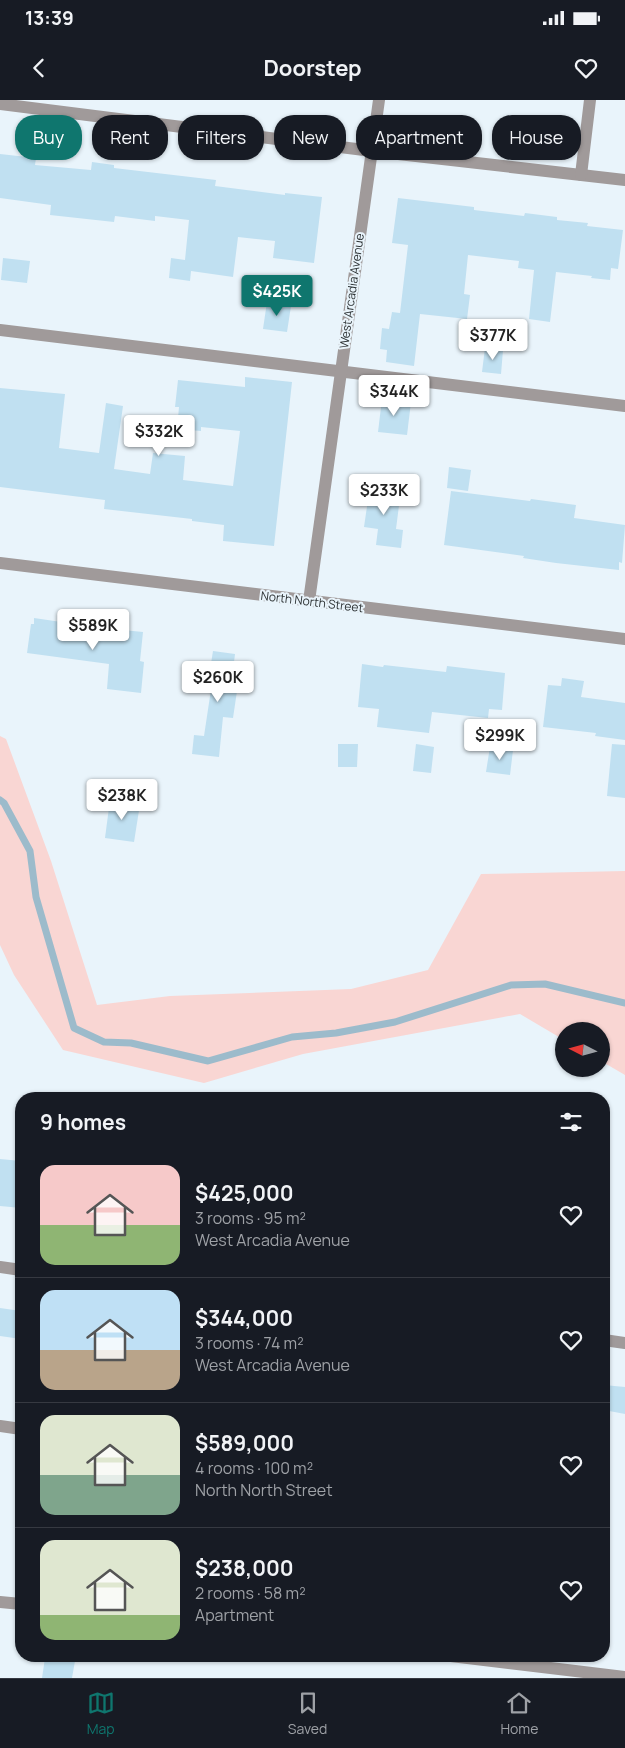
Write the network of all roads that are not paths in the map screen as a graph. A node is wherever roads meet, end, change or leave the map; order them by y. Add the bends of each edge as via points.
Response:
1 (379, 100) edge
2 (590, 100) edge
3 (0, 104) edge
4 (377, 115) edge
5 (356, 149) edge
6 (371, 160) edge
7 (450, 160) edge
8 (581, 175) junction
9 (625, 180) edge
10 (0, 330) edge
11 (341, 371) junction
12 (625, 406) edge
13 (0, 563) edge
14 (310, 602) junction
15 (625, 639) edge
16 (0, 1267) edge
17 (15, 1269) edge
18 (610, 1341) edge
19 (625, 1343) edge
20 (0, 1426) edge
21 (15, 1428) edge
22 (0, 1602) edge
23 (15, 1603) edge
24 (501, 1662) edge
25 (625, 1677) edge

1 - 4 street, West Arcadia Avenue
2 - 8 street
3 - 5 street
6 - 11 street, West Arcadia Avenue
7 - 8 street
8 - 9 street
10 - 11 street
11 - 12 street
11 - 14 street, West Arcadia Avenue
13 - 14 street, North North Street
14 - 15 street, North North Street
16 - 17 street
18 - 19 street
20 - 21 street
22 - 23 street
24 - 25 street

